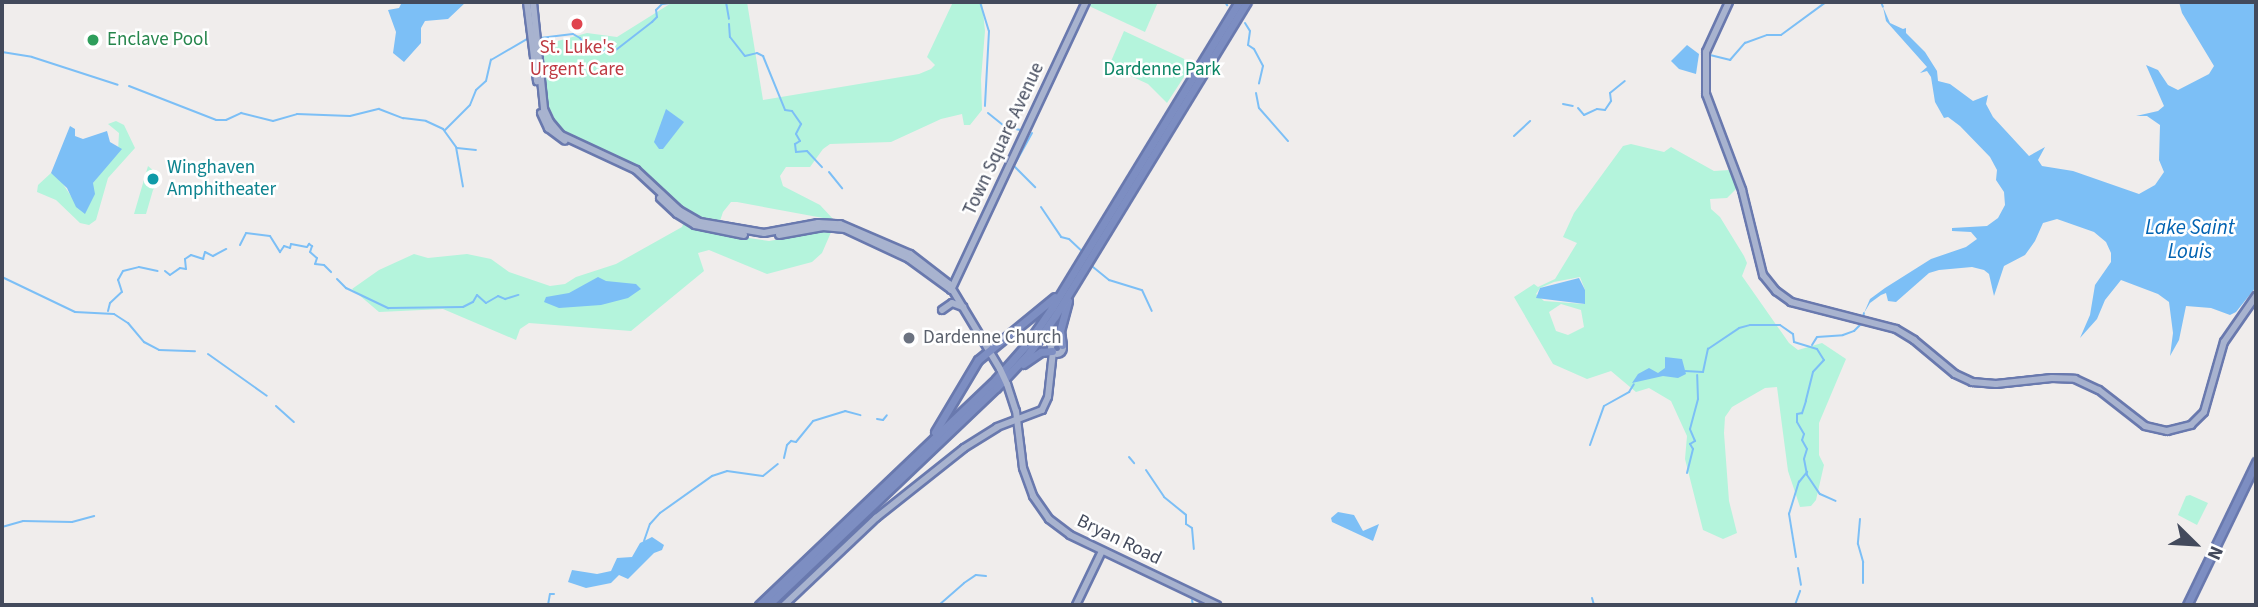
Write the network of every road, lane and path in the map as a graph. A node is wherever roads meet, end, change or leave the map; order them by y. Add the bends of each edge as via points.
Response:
1 (527, 2) edge
2 (533, 2) edge
3 (1086, 2) edge
4 (1239, 2) edge
5 (1247, 2) edge
6 (1729, 2) edge
7 (1205, 64) junction
8 (959, 272) junction
9 (945, 280) junction
10 (1076, 281) junction
11 (1067, 284) junction
12 (951, 290) junction
13 (2256, 296) edge
14 (964, 307) junction
15 (942, 310) dead end
16 (989, 348) junction
17 (1057, 351) junction
18 (996, 387) junction
19 (1017, 422) junction
20 (919, 452) junction
21 (2256, 462) edge
22 (2256, 473) edge
23 (1102, 551) junction
24 (759, 605) edge
25 (768, 605) edge
26 (784, 605) edge
27 (1076, 605) edge
28 (1217, 605) edge
29 (2190, 605) edge

1 - 12 main road via 540,109 548,128 559,138 634,174 695,225 762,237 839,228 909,259
2 - 9 main road via 544,109 561,135 636,170 679,211 700,222 764,233 818,223 840,224 910,254
3 - 8 main road, Town Square Avenue
4 - 7 highway
5 - 7 highway
6 - 13 main road via 1706,52 1706,94 1742,190 1763,275 1788,300 1896,329 1972,382 2075,379 2099,390 2144,426 2167,431 2190,425 2204,412 2224,342
7 - 10 highway
7 - 11 highway
8 - 9 main road
8 - 12 main road, Town Square Avenue
9 - 12 main road
10 - 17 highway
10 - 18 highway via 1038,341
11 - 16 highway via 1041,310
11 - 20 highway via 1010,364
12 - 14 main road, Bryan Road
14 - 15 main road via 952,303
14 - 16 main road, Bryan Road
16 - 19 main road, Bryan Road, bridge via 1007,384
16 - 20 highway
17 - 18 highway via 1031,358
17 - 19 main road via 1048,408 1037,418
18 - 25 highway
19 - 23 main road, Bryan Road via 1023,468 1039,506 1063,531
19 - 26 main road via 987,433 922,481 866,526
20 - 24 highway
21 - 29 highway
22 - 29 highway
23 - 27 main road
23 - 28 main road, Bryan Road

